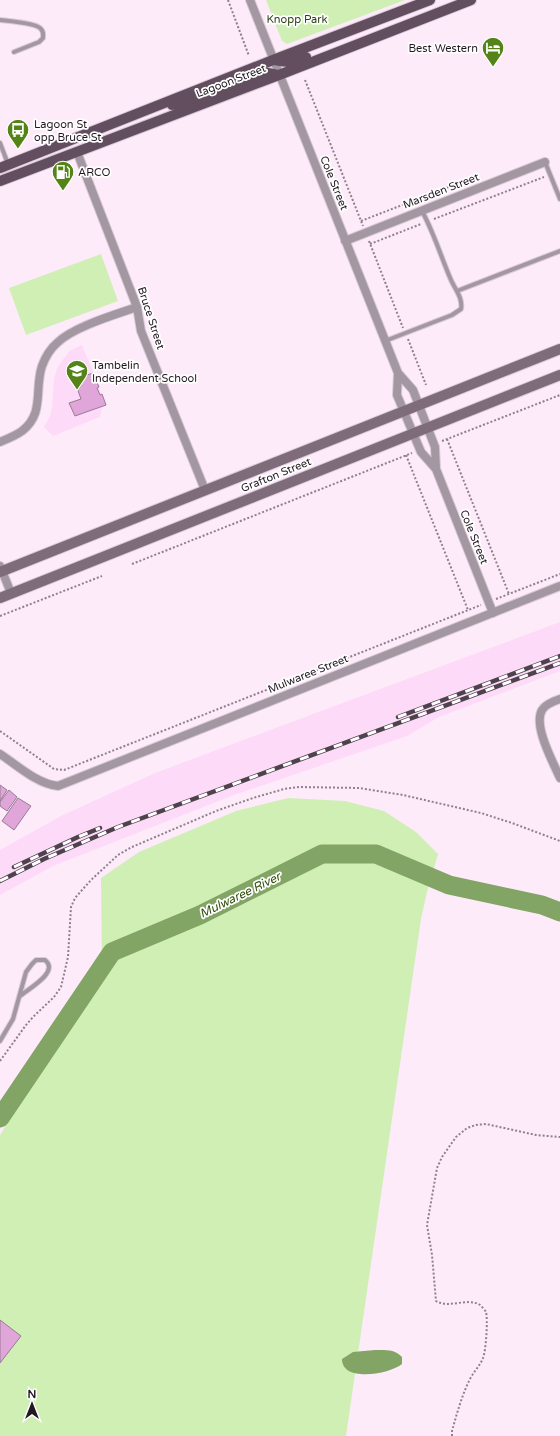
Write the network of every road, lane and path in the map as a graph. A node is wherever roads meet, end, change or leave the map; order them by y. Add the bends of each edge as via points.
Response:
1 (228, 0) edge
2 (250, 0) edge
3 (430, 0) edge
4 (471, 0) edge
5 (0, 20) edge
6 (418, 21) junction
7 (14, 52) dead end
8 (249, 56) dead end
9 (273, 60) junction
10 (279, 75) junction
11 (146, 109) junction
12 (0, 143) edge
13 (77, 152) junction
14 (546, 162) joint
15 (4, 166) edge
16 (551, 175) junction
17 (477, 176) dead end
18 (0, 181) edge
19 (560, 199) edge
20 (422, 211) junction
21 (361, 221) dead end
22 (428, 222) junction
23 (345, 241) junction
24 (370, 244) dead end
25 (560, 251) edge
26 (457, 291) junction
27 (137, 307) junction
28 (385, 341) junction
29 (560, 350) edge
30 (398, 373) junction
31 (560, 375) edge
32 (560, 394) edge
33 (419, 405) junction
34 (404, 411) junction
35 (428, 428) junction
36 (413, 434) junction
37 (447, 439) junction
38 (0, 442) edge
39 (434, 444) junction
40 (420, 450) junction
41 (406, 456) junction
42 (436, 469) junction
43 (206, 490) junction
44 (132, 564) dead end
45 (1, 569) edge
46 (560, 574) edge
47 (102, 576) dead end
48 (560, 586) edge
49 (11, 594) junction
50 (509, 594) junction
51 (0, 598) edge
52 (488, 602) junction
53 (468, 610) junction
54 (492, 613) junction
55 (0, 616) edge
56 (560, 699) edge
57 (0, 731) edge
58 (0, 754) edge
59 (560, 778) edge
60 (560, 841) edge
61 (20, 996) junction
62 (0, 1042) edge
63 (0, 1061) edge
64 (560, 1137) edge
65 (452, 1436) edge

1 - 8 path
2 - 9 street, Cole Street
3 - 9 main road, Lagoon Street
4 - 6 main road, Lagoon Street
5 - 7 lane via 34,25 40,27 43,32 43,38 39,42
6 - 9 main road via 374,31 295,62
6 - 10 main road, Lagoon Street
9 - 10 street, Cole Street
9 - 11 main road, Lagoon Street
10 - 11 main road via 259,74 185,102
10 - 13 main road, Lagoon Street
10 - 23 street, Cole Street
11 - 15 main road, Lagoon Street
12 - 15 lane
13 - 18 main road, Lagoon Street
13 - 27 street, Bruce Street
14 - 16 lane
14 - 20 street, Marsden Street
16 - 19 lane
16 - 22 path
17 - 21 path
20 - 22 lane
20 - 23 street, Marsden Street
22 - 24 path
22 - 26 lane
23 - 28 street, Cole Street
25 - 26 lane
26 - 28 lane via 462,304 458,312
27 - 38 street via 64,336 47,355 42,367 36,413 22,431
27 - 43 street, Bruce Street via 141,331
28 - 30 street, Cole Street
29 - 33 street, Grafton Street
30 - 33 street, Cole Street via 412,389
30 - 34 street, Cole Street via 397,395
31 - 35 street, Grafton Street
32 - 37 path
33 - 34 street, Grafton Street
33 - 35 street, Cole Street
34 - 36 street, Cole Street
34 - 43 street, Grafton Street
35 - 36 street, Grafton Street
35 - 39 street, Cole Street
36 - 40 street, Cole Street
36 - 49 street, Grafton Street
37 - 39 path
37 - 50 path
39 - 42 street, Cole Street
40 - 41 path
40 - 42 street, Cole Street
41 - 44 path
41 - 53 path
42 - 52 street, Cole Street
43 - 45 street, Grafton Street
45 - 49 street
46 - 50 path
47 - 55 path
48 - 54 street, Mulwaree Street
49 - 51 street, Grafton Street
50 - 52 path
52 - 53 path
52 - 54 street, Cole Street
53 - 57 path via 64,770 54,769
54 - 58 street, Mulwaree Street via 58,786 45,783
56 - 59 street via 542,710 539,721 541,733
60 - 63 path via 482,813 359,788 284,789 216,811 118,855 75,898 71,907 68,957 61,987 26,1025
61 - 61 lane via 26,972 36,960 45,960 49,967 45,976
61 - 62 lane via 13,1019
64 - 65 path via 536,1135 486,1124 476,1125 467,1128 456,1138 437,1168 427,1225 436,1301 440,1304 476,1303 482,1306 486,1313 486,1349 483,1359 470,1379 456,1416

